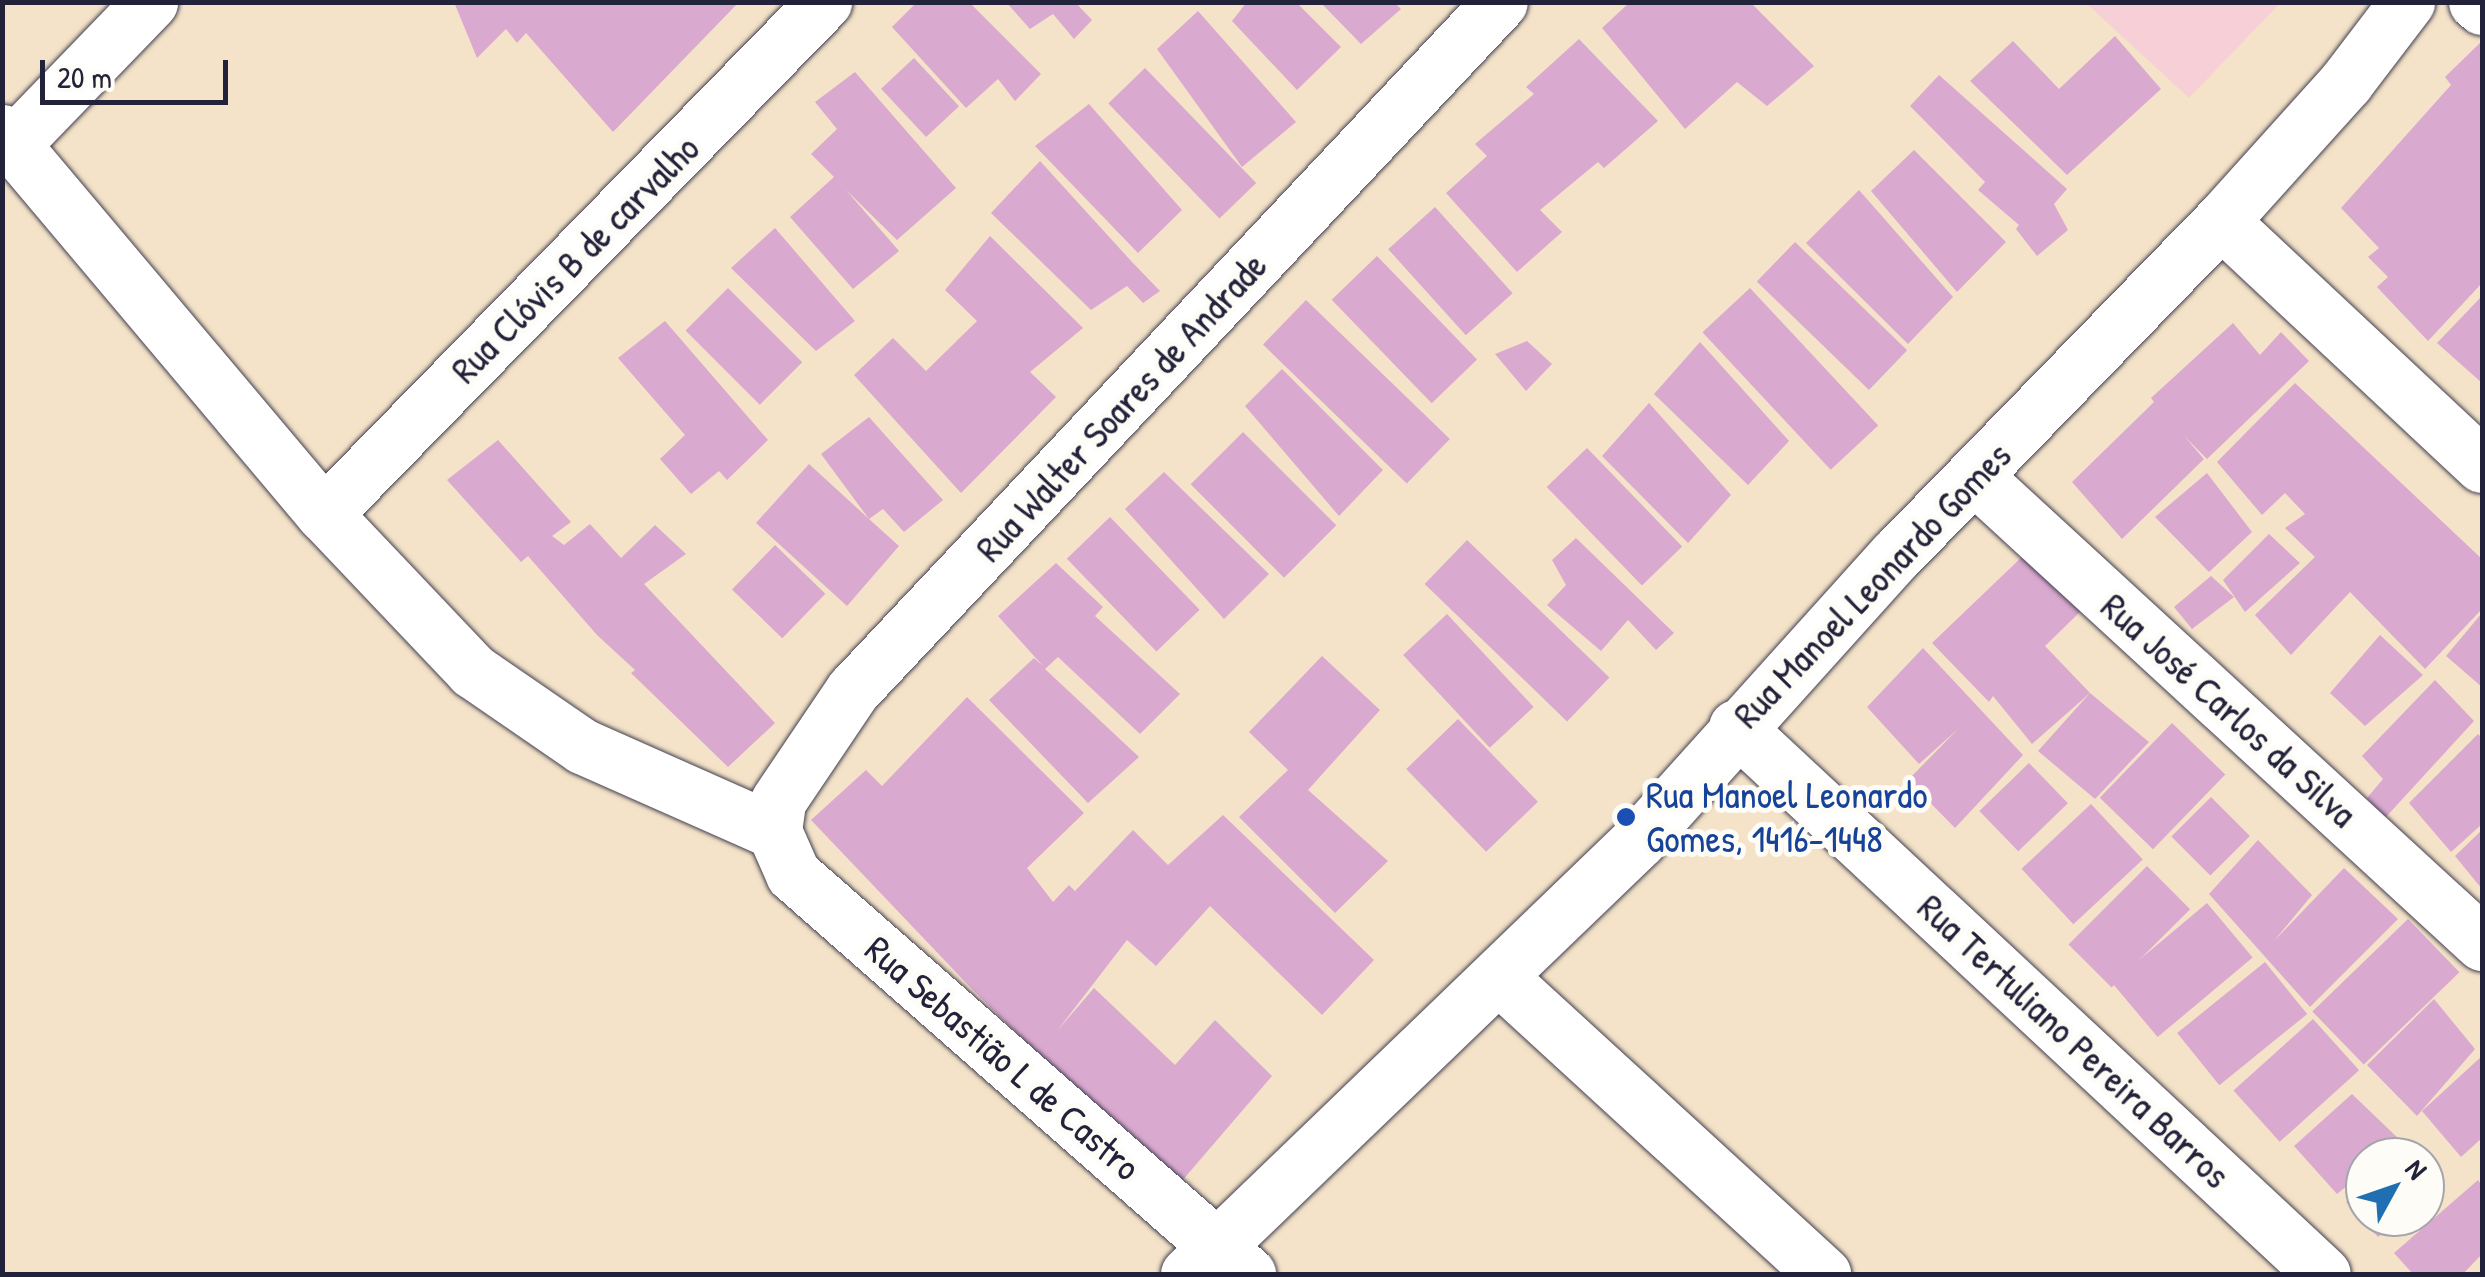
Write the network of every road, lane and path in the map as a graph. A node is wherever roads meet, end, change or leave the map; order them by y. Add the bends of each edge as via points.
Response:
1 (150, 2) edge
2 (824, 2) edge
3 (1500, 2) edge
4 (2408, 2) edge
5 (2476, 2) edge
6 (2482, 7) edge
7 (8, 138) edge
8 (2221, 221) junction
9 (2482, 465) edge
10 (1975, 477) junction
11 (324, 514) junction
12 (1736, 727) junction
13 (774, 831) junction
14 (2482, 943) edge
15 (1499, 977) junction
16 (1217, 1265) edge
17 (1823, 1274) edge
18 (2323, 1274) edge

1 - 7 street
2 - 11 street, Rua Clóvis B de carvalho
3 - 13 street, Rua Walter Soares de Andrade via 854,690 778,800
4 - 8 street, Rua Manoel Leonardo Gomes
5 - 6 street
7 - 11 street
8 - 9 street
8 - 10 street, Rua Manoel Leonardo Gomes
10 - 12 street, Rua Manoel Leonardo Gomes
10 - 14 street, Rua José Carlos da Silva
11 - 13 street via 473,671 582,746
12 - 15 street, Rua Manoel Leonardo Gomes via 1639,840
12 - 18 street, Rua Tertuliano Pereira Barros
13 - 16 street, Rua Sebastião L de Castro via 794,874
15 - 16 street, Rua Manoel Leonardo Gomes
15 - 17 street

